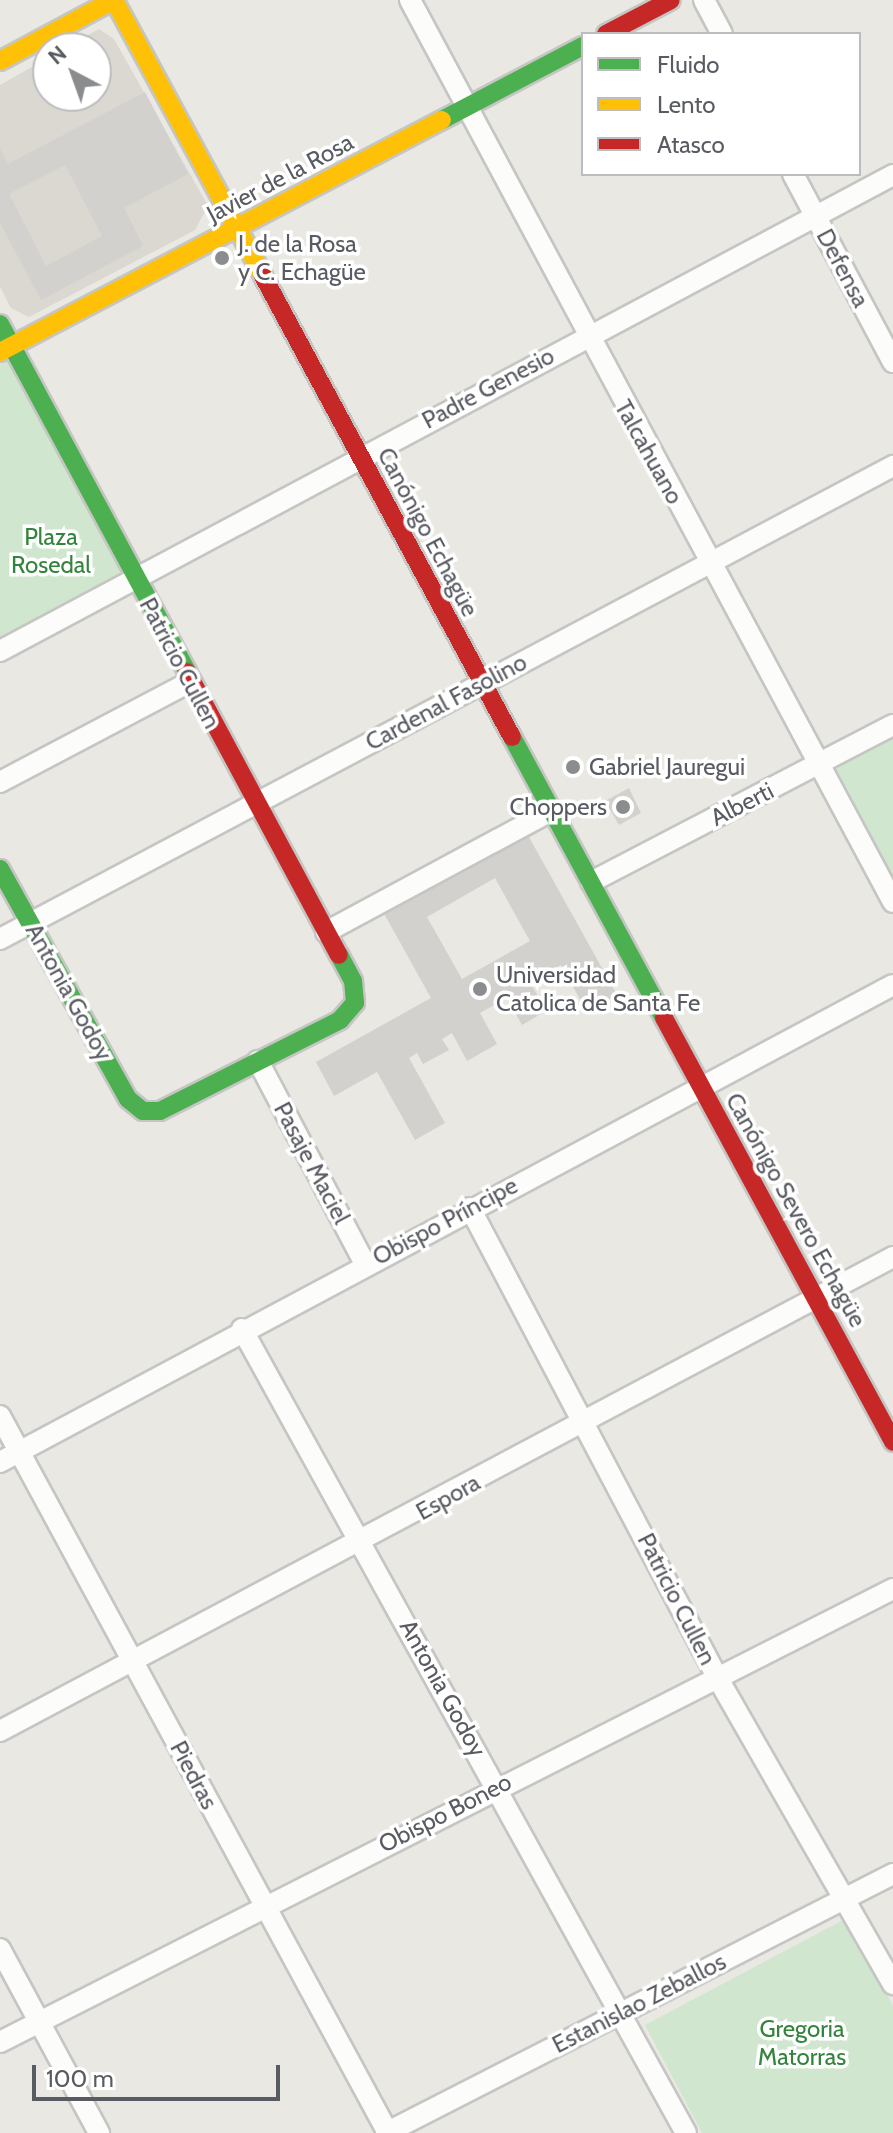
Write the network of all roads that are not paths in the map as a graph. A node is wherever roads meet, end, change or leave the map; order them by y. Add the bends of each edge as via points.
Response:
1 (114, 0) edge
2 (410, 0) edge
3 (671, 0) edge
4 (704, 0) edge
5 (610, 32) edge
6 (721, 32) edge
7 (581, 47) edge
8 (0, 61) edge
9 (466, 108) junction
10 (893, 175) edge
11 (794, 176) edge
12 (815, 217) junction
13 (236, 228) junction
14 (0, 324) edge
15 (586, 336) junction
16 (6, 349) edge
17 (893, 362) edge
18 (361, 456) junction
19 (893, 466) edge
20 (710, 563) junction
21 (134, 576) junction
22 (0, 651) edge
23 (190, 682) junction
24 (481, 685) junction
25 (893, 725) edge
26 (819, 764) junction
27 (0, 782) edge
28 (256, 801) junction
29 (551, 811) junction
30 (0, 869) edge
31 (591, 882) junction
32 (893, 902) edge
33 (30, 923) junction
34 (326, 932) junction
35 (0, 939) edge
36 (893, 985) edge
37 (258, 1061) junction
38 (700, 1087) junction
39 (470, 1208) junction
40 (893, 1257) edge
41 (365, 1264) junction
42 (820, 1298) junction
43 (242, 1329) junction
44 (0, 1416) edge
45 (586, 1422) junction
46 (893, 1442) edge
47 (19, 1451) junction
48 (0, 1462) edge
49 (365, 1543) junction
50 (893, 1589) edge
51 (133, 1662) junction
52 (717, 1677) junction
53 (0, 1731) edge
54 (497, 1786) junction
55 (893, 1874) edge
56 (844, 1898) junction
57 (265, 1907) junction
58 (0, 1949) edge
59 (893, 1984) edge
60 (620, 2012) junction
61 (39, 2021) junction
62 (0, 2042) edge
63 (99, 2133) edge
64 (387, 2133) edge
65 (686, 2133) edge

1 - 8 street
1 - 13 street, Canónigo Echagüe
2 - 9 street, Talcahuano
3 - 5 street
4 - 6 street
7 - 9 street, Javier de la Rosa
9 - 13 street, Javier de la Rosa
9 - 15 street, Talcahuano
10 - 12 street, Padre Genesio
11 - 12 street, Defensa
12 - 15 street, Padre Genesio
12 - 17 street, Defensa
13 - 16 street, Javier de la Rosa
13 - 18 street, Canónigo Echagüe
14 - 16 street, Patricio Cullen
15 - 18 street, Padre Genesio
15 - 20 street, Talcahuano
16 - 21 street, Patricio Cullen
18 - 21 street, Padre Genesio
18 - 24 street, Canónigo Echagüe
19 - 20 street, Cardenal Fasolino
20 - 24 street, Cardenal Fasolino
20 - 26 street, Talcahuano
21 - 22 street, Padre Genesio
21 - 23 street, Patricio Cullen
23 - 27 street
23 - 28 street, Patricio Cullen
24 - 28 street, Cardenal Fasolino
24 - 29 street, Canónigo Echagüe
25 - 26 street, Alberti
26 - 31 street, Alberti
26 - 32 street, Talcahuano
28 - 33 street, Cardenal Fasolino
28 - 34 street, Patricio Cullen
29 - 31 street, Canónigo Echagüe
29 - 34 street
30 - 33 street, Antonia Godoy
31 - 38 street, Canónigo Echagüe
33 - 35 street, Cardenal Fasolino
33 - 37 street, Antonia Godoy via 128,1099 143,1111 160,1111
34 - 37 street, Patricio Cullen via 353,981 355,1003 340,1020
36 - 38 street, Obispo Príncipe
37 - 41 street, Pasaje Maciel
38 - 39 street, Obispo Príncipe
38 - 42 street, Canónigo Severo Echagüe
39 - 41 street, Obispo Príncipe
39 - 45 street, Patricio Cullen
40 - 42 street, Espora
41 - 43 street, Obispo Príncipe
42 - 45 street, Espora
42 - 46 street, Canónigo Severo Echagüe
43 - 47 street, Obispo Príncipe
43 - 49 street, Antonia Godoy
44 - 47 street, Piedras
45 - 49 street, Espora
45 - 52 street, Patricio Cullen
47 - 48 street, Obispo Príncipe
47 - 51 street, Piedras
49 - 51 street, Espora
49 - 54 street, Antonia Godoy
50 - 52 street, Obispo Boneo
51 - 53 street, Espora
51 - 57 street, Piedras
52 - 54 street, Obispo Boneo
52 - 56 street, Patricio Cullen
54 - 57 street, Obispo Boneo
54 - 60 street, Antonia Godoy
55 - 56 street, Estanislao Zeballos
56 - 59 street, Patricio Cullen
56 - 60 street, Estanislao Zeballos
57 - 61 street, Obispo Boneo
57 - 64 street, Piedras
58 - 61 street
60 - 64 street, Estanislao Zeballos
60 - 65 street, Antonia Godoy
61 - 62 street, Obispo Boneo
61 - 63 street

